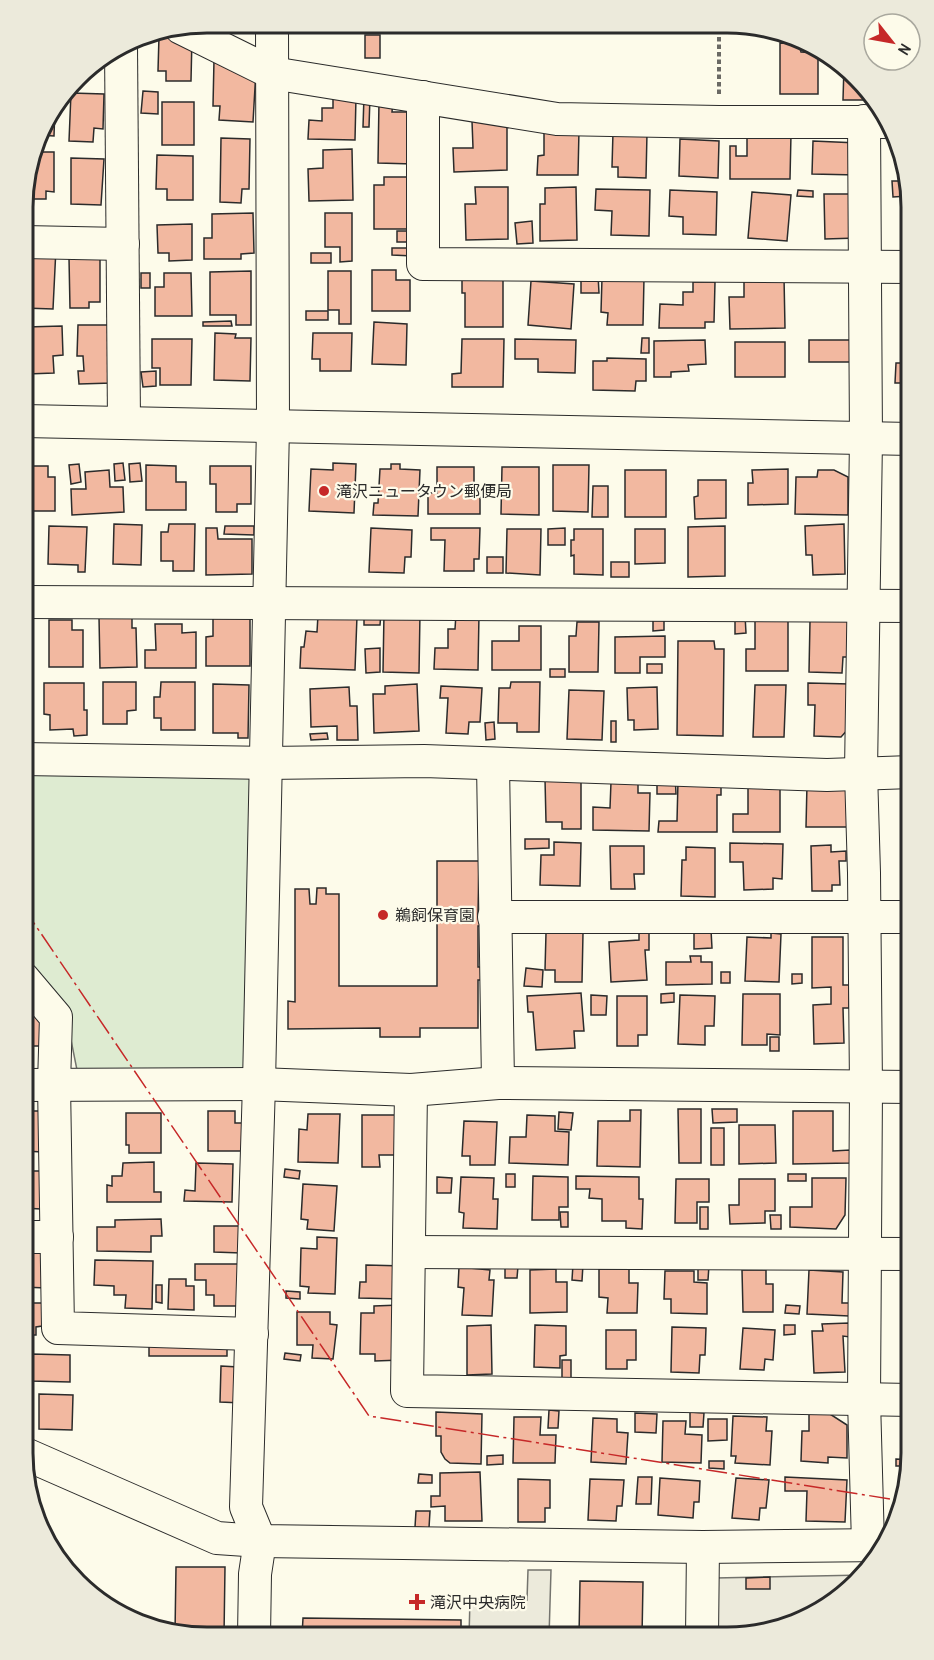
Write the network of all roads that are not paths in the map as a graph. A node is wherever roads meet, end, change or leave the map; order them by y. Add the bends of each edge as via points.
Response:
1 (194, 33) edge
2 (272, 33) edge
3 (121, 55) edge
4 (272, 72) junction
5 (423, 97) junction
6 (874, 122) edge
7 (33, 242) edge
8 (123, 244) junction
9 (865, 266) junction
10 (901, 267) edge
11 (33, 421) edge
12 (124, 423) junction
13 (273, 427) junction
14 (866, 439) junction
15 (901, 439) edge
16 (33, 602) edge
17 (270, 602) junction
18 (864, 606) junction
19 (901, 606) edge
20 (33, 759) edge
21 (266, 763) junction
22 (493, 764) junction
23 (901, 771) edge
24 (861, 772) junction
25 (494, 916) junction
26 (864, 916) junction
27 (901, 917) edge
28 (33, 990) edge
29 (498, 1083) junction
30 (54, 1084) junction
31 (259, 1084) junction
32 (33, 1085) edge
33 (901, 1087) edge
34 (866, 1088) junction
35 (411, 1090) junction
36 (33, 1237) edge
37 (57, 1237) junction
38 (409, 1251) junction
39 (864, 1253) junction
40 (901, 1254) edge
41 (252, 1334) junction
42 (864, 1400) junction
43 (901, 1400) edge
44 (33, 1458) edge
45 (260, 1541) junction
46 (877, 1541) edge
47 (875, 1545) edge
48 (702, 1547) junction
49 (254, 1627) edge
50 (702, 1627) edge

1 - 4 street
2 - 4 street
3 - 8 street
4 - 5 street
4 - 13 street
5 - 6 street via 557,119
5 - 9 street via 423,264
6 - 9 street
7 - 8 street
8 - 12 street
9 - 10 street
9 - 14 street
11 - 12 street
12 - 13 street
13 - 14 street
13 - 17 street
14 - 15 street
14 - 18 street
16 - 17 street
17 - 18 street
17 - 21 street
18 - 19 street
18 - 24 street
20 - 21 street
21 - 22 street
21 - 31 street
22 - 24 street via 827,775
22 - 25 street
23 - 24 street
24 - 26 street
25 - 26 street
25 - 29 street
26 - 27 street
26 - 34 street
28 - 30 street via 56,1017
29 - 34 street
29 - 35 street
30 - 31 street
30 - 32 street
30 - 37 street
31 - 35 street
31 - 41 street
33 - 34 street
34 - 39 street
35 - 38 street
36 - 37 street
37 - 41 street via 58,1328
38 - 39 street
38 - 42 street via 407,1391
39 - 40 street
39 - 42 street
41 - 45 street via 246,1507
42 - 43 street
42 - 46 street
44 - 45 street via 217,1538
45 - 48 street
45 - 49 street
47 - 48 street
48 - 50 street

